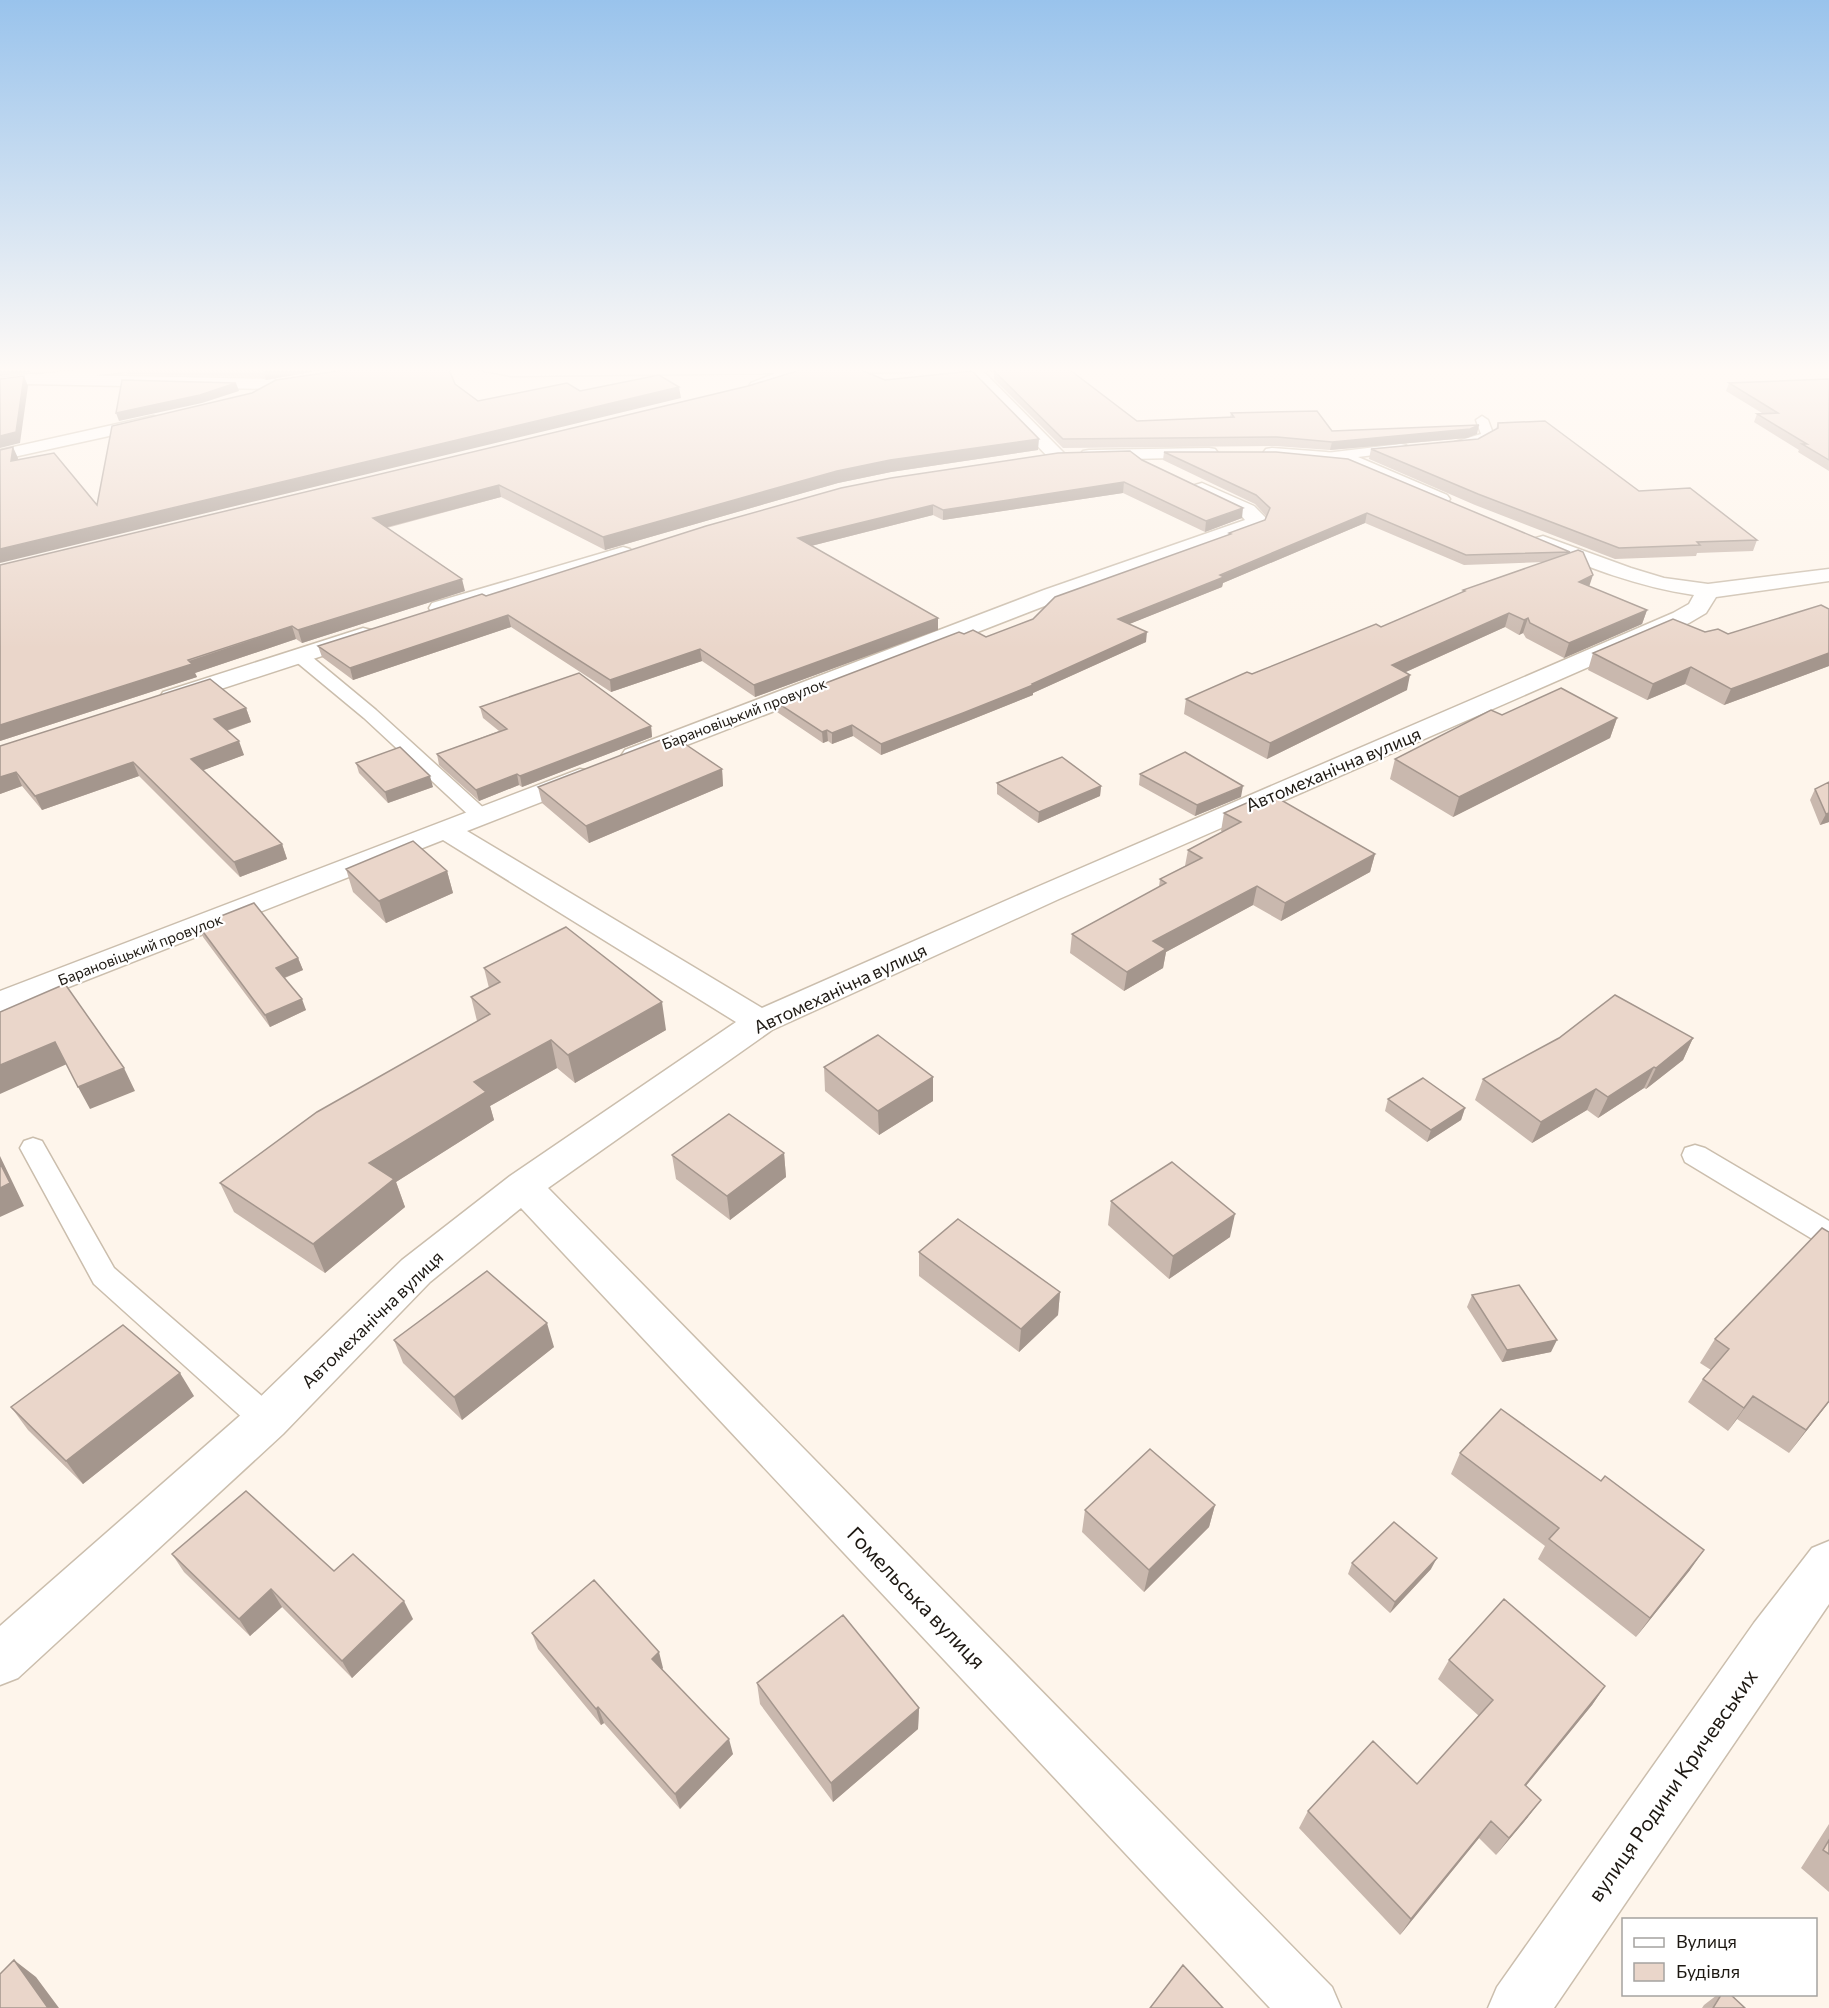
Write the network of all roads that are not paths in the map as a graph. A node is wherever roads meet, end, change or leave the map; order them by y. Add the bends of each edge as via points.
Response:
1 (1144, 461) edge
2 (1341, 461) edge
3 (1456, 507) edge
4 (1523, 533) edge
5 (642, 547) edge
6 (1829, 575) edge
7 (1707, 591) junction
8 (419, 615) edge
9 (387, 626) edge
10 (300, 656) junction
11 (154, 703) edge
12 (481, 816) junction
13 (446, 830) junction
14 (0, 1003) edge
15 (760, 1022) junction
16 (33, 1148) dead end
17 (1695, 1155) dead end
18 (524, 1186) junction
19 (1829, 1235) edge
20 (267, 1420) junction
21 (1829, 1564) edge
22 (0, 1660) edge
23 (1311, 2008) edge
24 (1518, 2008) edge

1 - 12 street, Барановіцький провулок via 1247,510 1256,518 1254,524 1052,595
2 - 3 street via 1371,468
4 - 7 street via 1623,573
5 - 8 street
6 - 7 street
7 - 15 street, Автомеханічна вулиця via 1698,608 1681,618
9 - 10 street
10 - 11 street
10 - 12 lane
12 - 13 street, Барановіцький провулок
13 - 14 street, Барановіцький провулок
13 - 15 street
15 - 18 street, Автомеханічна вулиця
16 - 20 lane via 104,1276
17 - 19 lane
18 - 20 street, Автомеханічна вулиця via 416,1271
18 - 23 street, Гомельська вулиця
20 - 22 street, Автомеханічна вулиця
21 - 24 street, вулиця Родини Кричевських

